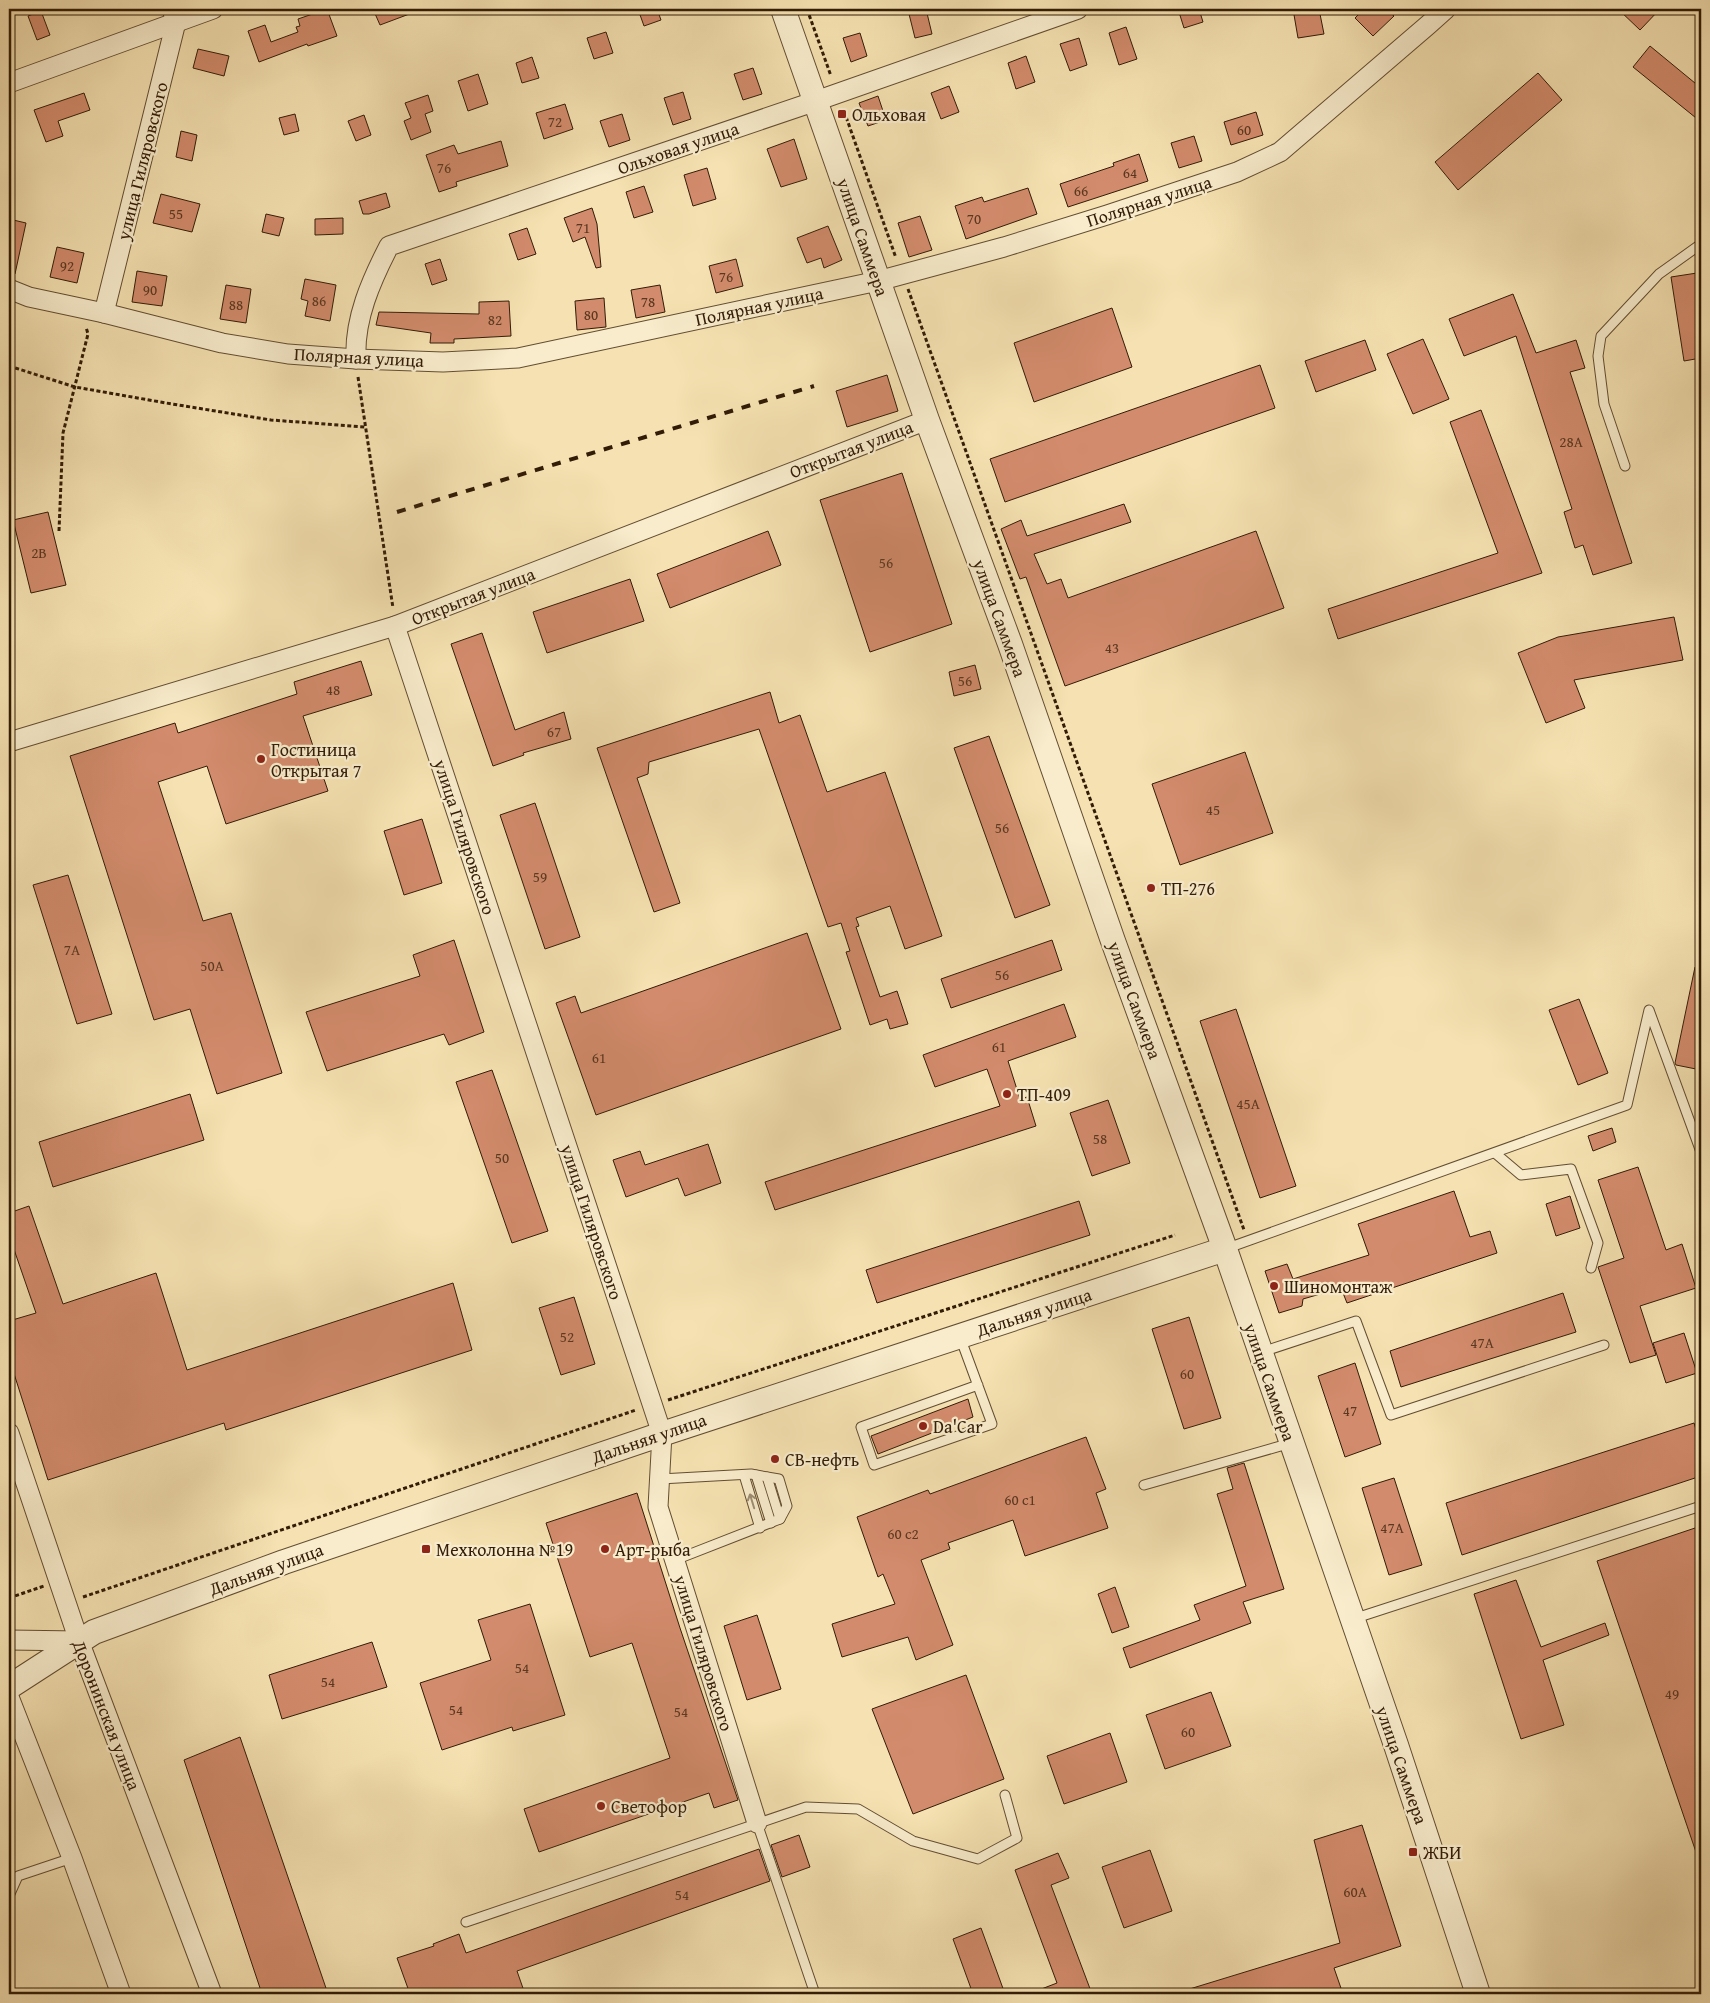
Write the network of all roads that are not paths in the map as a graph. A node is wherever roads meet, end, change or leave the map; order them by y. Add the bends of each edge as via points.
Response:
1 (213, 9) edge
2 (783, 9) edge
3 (1078, 9) edge
4 (1446, 9) edge
5 (174, 15) edge
6 (9, 83) edge
7 (827, 97) junction
8 (1701, 244) edge
9 (878, 281) junction
10 (9, 289) edge
11 (104, 313) junction
12 (356, 359) junction
13 (927, 420) junction
14 (1625, 466) dead end
15 (395, 626) junction
16 (9, 742) edge
17 (1701, 1152) edge
18 (1495, 1153) junction
19 (1225, 1249) junction
20 (1591, 1268) dead end
21 (960, 1336) junction
22 (1604, 1345) dead end
23 (1260, 1353) junction
24 (978, 1385) junction
25 (9, 1433) edge
26 (662, 1434) junction
27 (1291, 1442) junction
28 (744, 1475) junction
29 (756, 1475) junction
30 (660, 1479) junction
31 (1144, 1485) dead end
32 (1701, 1506) edge
33 (775, 1521) junction
34 (760, 1528) junction
35 (675, 1560) junction
36 (1352, 1619) junction
37 (9, 1640) edge
38 (79, 1641) junction
39 (9, 1687) edge
40 (9, 1696) edge
41 (1005, 1795) dead end
42 (757, 1823) junction
43 (72, 1858) junction
44 (13, 1877) edge
45 (9, 1896) edge
46 (466, 1922) dead end
47 (121, 1994) edge
48 (212, 1994) edge
49 (815, 1994) edge
50 (1478, 1994) edge

1 - 5 street
2 - 7 street, улица Саммера
3 - 7 street, Ольховая улица
4 - 9 street, Полярная улица via 1280,152 1195,187 1004,247
5 - 6 street
5 - 11 street, улица Гиляровского
7 - 9 street, улица Саммера
7 - 12 street, Ольховая улица via 389,246 364,305 355,344
8 - 14 lane via 1659,274 1601,336 1598,356 1604,404
9 - 12 street, Полярная улица via 518,358 443,362
9 - 13 street, улица Саммера
10 - 11 street, Полярная улица via 29,297
11 - 12 street, Полярная улица via 222,343 288,354
13 - 15 street, Открытая улица
13 - 19 street, улица Саммера
15 - 16 street, Открытая улица
15 - 26 street, улица Гиляровского
17 - 18 lane via 1649,1010 1627,1105
18 - 19 lane
18 - 20 lane via 1521,1175 1571,1168 1598,1243
19 - 21 street, Дальняя улица
19 - 23 street, улица Саммера
21 - 24 lane
21 - 26 street, Дальняя улица
22 - 23 lane via 1392,1415 1356,1321
23 - 27 street, улица Саммера
24 - 24 lane via 992,1424 874,1465 861,1427
25 - 38 street, Доронинская улица
26 - 30 street, улица Гиляровского
26 - 38 street, Дальняя улица via 284,1562 94,1632
27 - 31 lane
27 - 36 street, улица Саммера
28 - 29 lane
28 - 30 lane
34 -> 28 lane
29 - 33 lane
29 - 33 lane via 779,1479 787,1506
30 - 35 street, улица Гиляровского via 658,1507
32 - 36 lane
33 - 34 lane
34 - 35 lane
35 - 42 street, улица Гиляровского
36 - 50 street, улица Саммера
37 - 38 street, Дальняя улица
38 - 39 street, Дальняя улица
38 - 48 street, Доронинская улица
40 - 43 street
41 - 42 lane via 1017,1838 978,1859 914,1841 858,1809 806,1807
42 - 46 lane
42 - 49 lane
43 - 44 lane
43 - 47 street
44 - 45 lane

